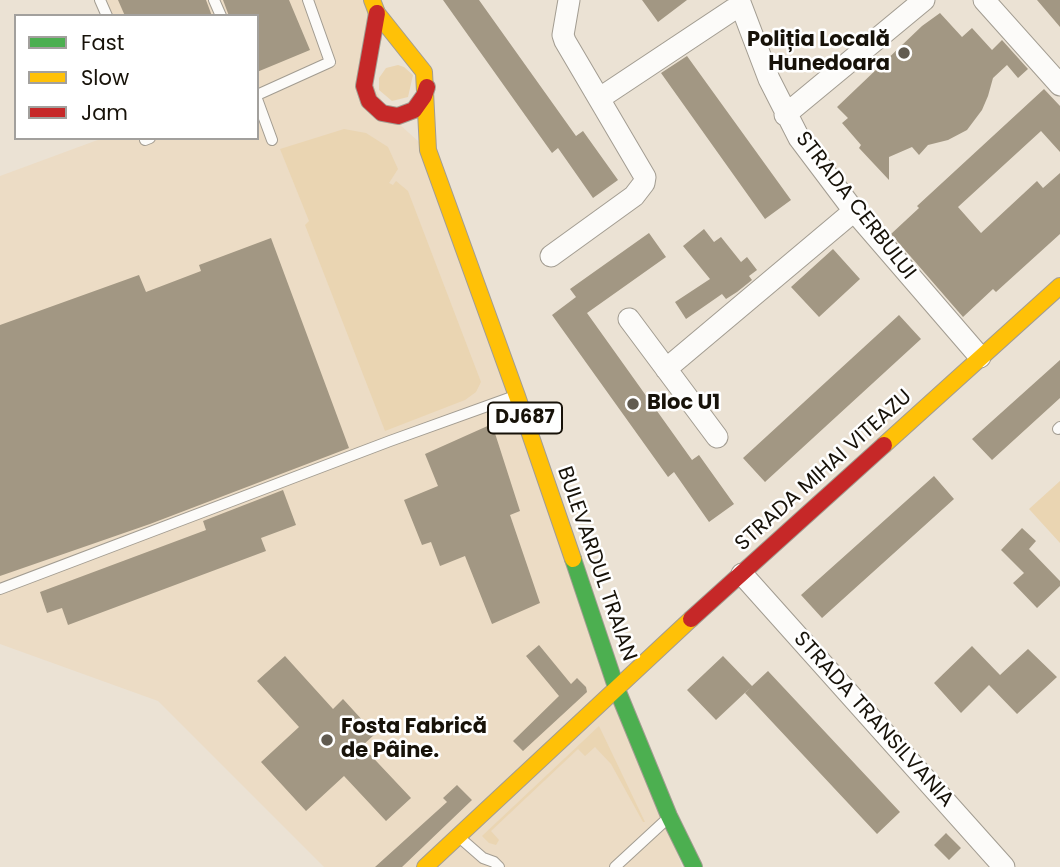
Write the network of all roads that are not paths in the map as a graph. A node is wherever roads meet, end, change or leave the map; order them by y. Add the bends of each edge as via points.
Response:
1 (308, 0) edge
2 (569, 0) edge
3 (924, 0) edge
4 (984, 0) edge
5 (739, 3) edge
6 (374, 7) edge
7 (414, 59) junction
8 (367, 72) junction
9 (1060, 85) edge
10 (427, 87) junction
11 (259, 96) edge
12 (600, 98) junction
13 (259, 103) edge
14 (389, 115) junction
15 (785, 115) junction
16 (272, 140) dead end
17 (428, 150) junction
18 (855, 211) junction
19 (551, 256) dead end
20 (1060, 285) edge
21 (629, 319) dead end
22 (980, 357) junction
23 (666, 369) junction
24 (517, 396) junction
25 (717, 437) dead end
26 (742, 574) junction
27 (0, 589) edge
28 (615, 687) junction
29 (669, 816) junction
30 (457, 835) junction
31 (484, 863) edge
32 (425, 867) edge
33 (499, 867) edge
34 (615, 867) edge
35 (694, 867) edge
36 (1004, 867) edge

1 - 11 lane via 330,62
2 - 12 street via 563,35
3 - 15 street
4 - 9 street
5 - 12 street
5 - 15 street, STRADA CERBULUI
6 - 7 main road, BULEVARDUL TRAIAN / DJ687
6 - 8 main road, BULEVARDUL TRAIAN / DJ687
7 - 8 main road via 388,54
7 - 10 main road, BULEVARDUL TRAIAN / DJ687 via 424,72
8 - 14 main road, BULEVARDUL TRAIAN / DJ687 via 364,86 369,101
10 - 14 main road via 414,110
10 - 17 main road, BULEVARDUL TRAIAN / DJ687
12 - 19 street via 643,171 645,183
13 - 16 lane
14 - 17 main road, BULEVARDUL TRAIAN / DJ687
15 - 18 street, STRADA CERBULUI
17 - 24 main road, BULEVARDUL TRAIAN / DJ687
18 - 22 street, STRADA CERBULUI
18 - 23 street
20 - 22 main road, STRADA MIHAI VITEAZU
21 - 23 street
22 - 26 main road, STRADA MIHAI VITEAZU
23 - 25 street
24 - 27 lane
24 - 28 main road, BULEVARDUL TRAIAN / DJ687
26 - 28 main road, STRADA MIHAI VITEAZU
26 - 36 street, STRADA TRANSILVANIA
28 - 29 main road, BULEVARDUL TRAIAN / DJ687
28 - 30 main road, STRADA MIHAI VITEAZU
29 - 34 lane
29 - 35 main road, BULEVARDUL TRAIAN / DJ687
30 - 31 lane
30 - 32 main road, STRADA MIHAI VITEAZU
31 - 33 lane via 494,862

